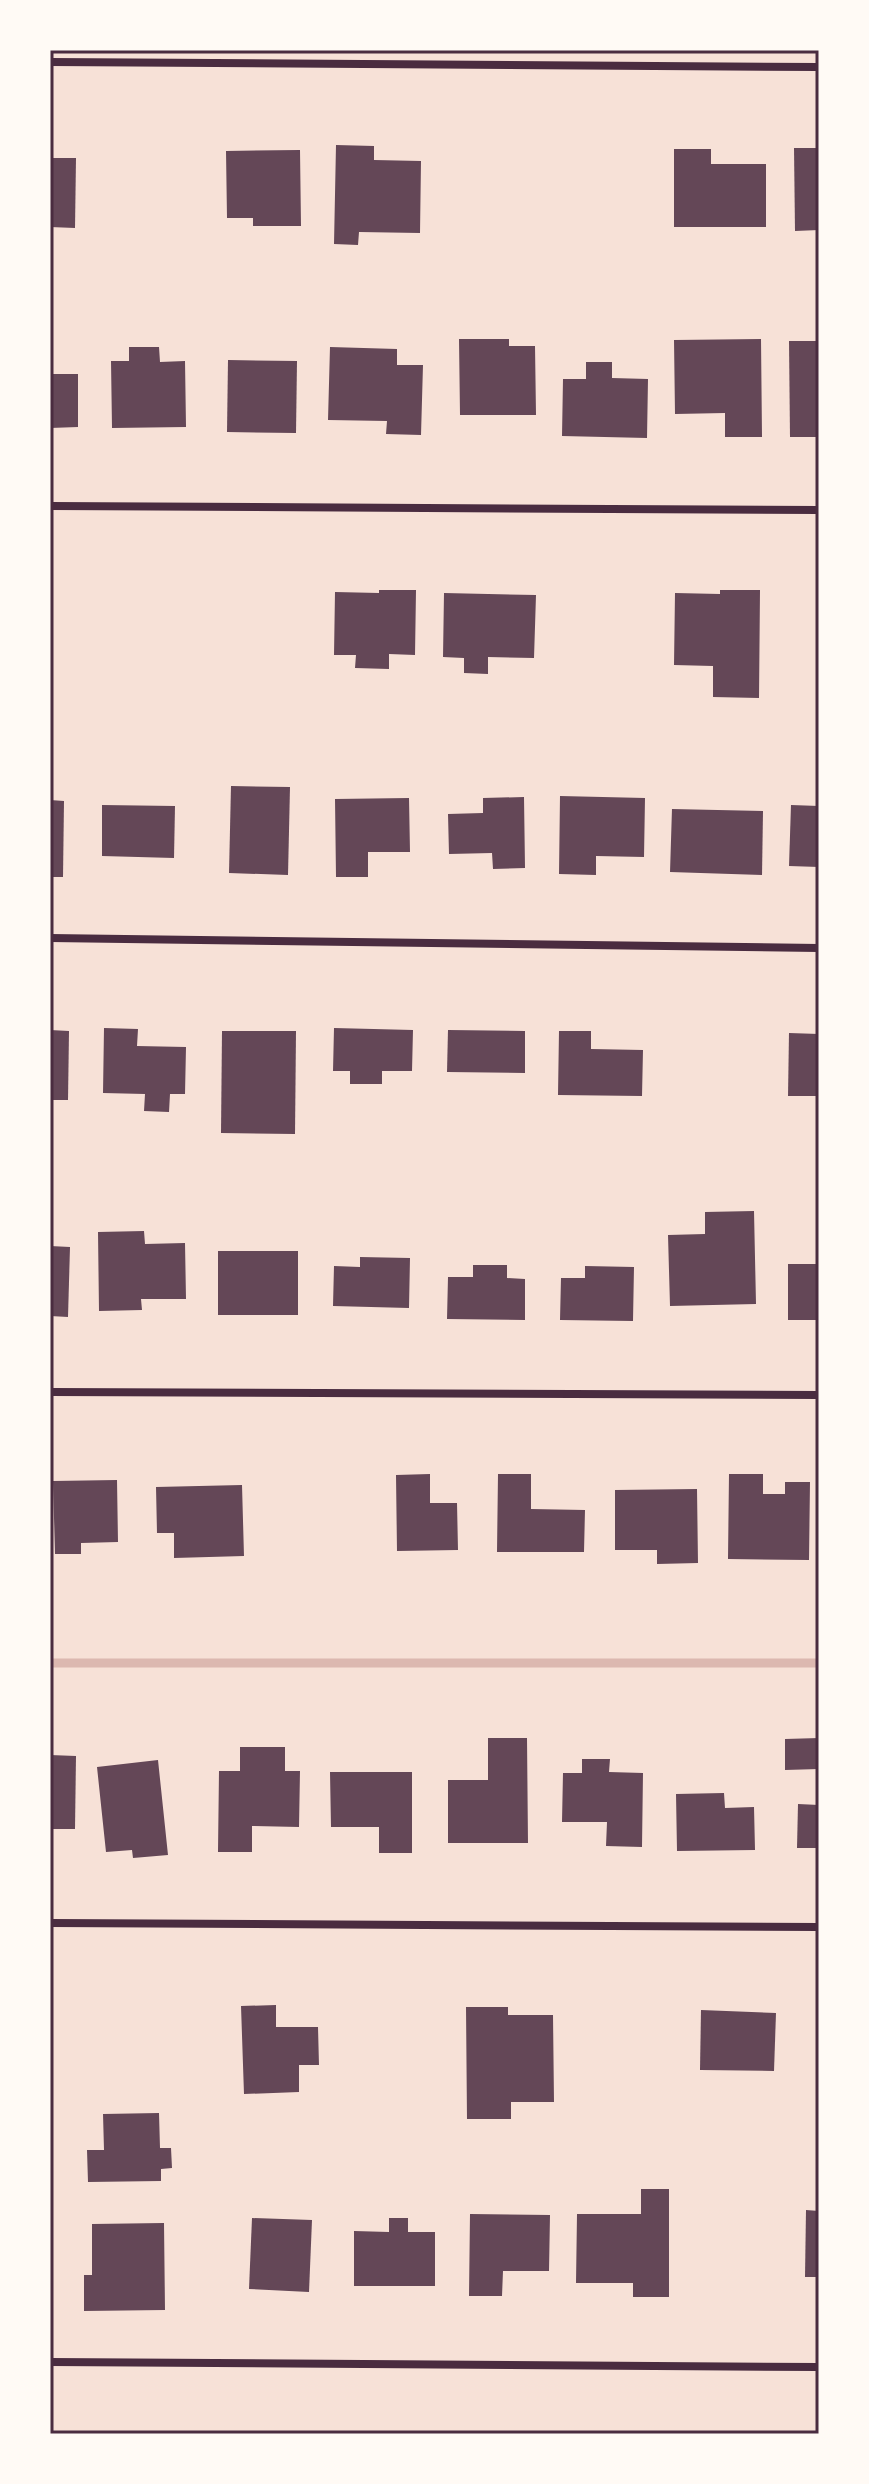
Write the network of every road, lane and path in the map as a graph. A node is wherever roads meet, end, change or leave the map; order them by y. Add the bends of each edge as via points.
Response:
1 (50, 62) edge
2 (819, 67) edge
3 (50, 506) edge
4 (819, 510) edge
5 (50, 938) edge
6 (819, 948) edge
7 (50, 1392) edge
8 (819, 1395) edge
9 (50, 1923) edge
10 (819, 1927) edge
11 (50, 2362) edge
12 (819, 2367) edge

1 - 2 street
3 - 4 street
5 - 6 street
7 - 8 street
9 - 10 street
11 - 12 street

